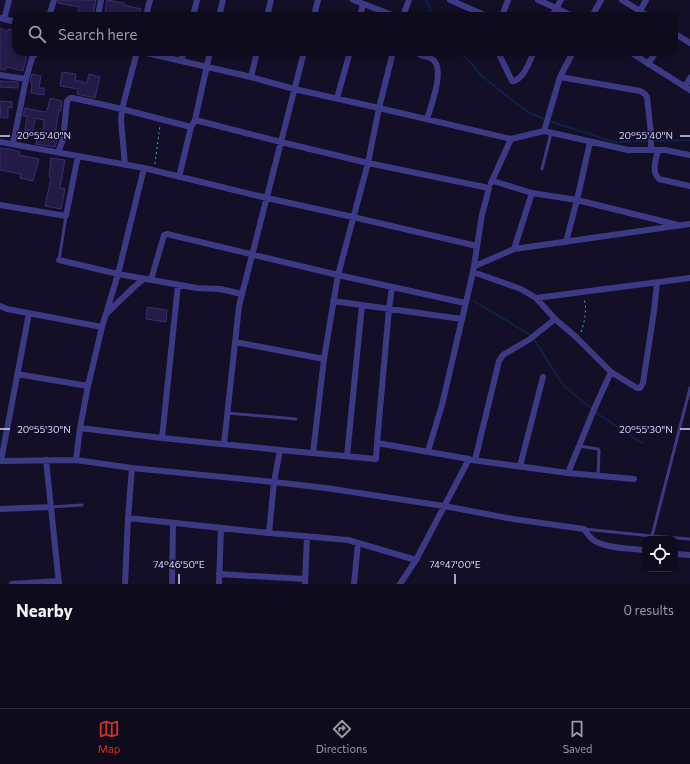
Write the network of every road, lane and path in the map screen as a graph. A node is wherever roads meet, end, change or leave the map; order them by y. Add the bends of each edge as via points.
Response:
1 (9, 0) edge
2 (54, 0) edge
3 (101, 0) edge
4 (150, 0) edge
5 (197, 0) edge
6 (223, 0) edge
7 (271, 0) edge
8 (318, 0) edge
9 (353, 0) edge
10 (409, 0) edge
11 (450, 0) edge
12 (508, 0) edge
13 (538, 0) edge
14 (561, 0) edge
15 (601, 0) edge
16 (622, 0) edge
17 (646, 0) edge
18 (363, 4) junction
19 (556, 8) junction
20 (640, 11) joint
21 (51, 12) edge
22 (99, 12) edge
23 (147, 12) edge
24 (194, 12) edge
25 (220, 12) edge
26 (268, 12) edge
27 (315, 12) edge
28 (361, 12) edge
29 (385, 12) edge
30 (404, 12) edge
31 (478, 12) edge
32 (504, 12) edge
33 (554, 12) edge
34 (564, 12) edge
35 (594, 12) edge
36 (2, 19) edge
37 (12, 21) edge
38 (678, 36) edge
39 (690, 43) edge
40 (34, 56) edge
41 (137, 56) edge
42 (159, 56) edge
43 (183, 56) edge
44 (209, 56) edge
45 (256, 56) edge
46 (303, 56) edge
47 (349, 56) edge
48 (392, 56) edge
49 (424, 56) edge
50 (500, 56) edge
51 (532, 56) edge
52 (571, 56) edge
53 (636, 56) edge
54 (653, 56) edge
55 (181, 61) junction
56 (648, 64) junction
57 (207, 67) junction
58 (0, 75) edge
59 (251, 77) junction
60 (560, 77) junction
61 (690, 78) edge
62 (26, 79) junction
63 (294, 89) junction
64 (687, 89) edge
65 (337, 98) junction
66 (379, 108) junction
67 (122, 109) junction
68 (161, 119) junction
69 (427, 119) junction
70 (194, 120) junction
71 (191, 126) junction
72 (545, 128) junction
73 (551, 133) junction
74 (511, 139) junction
75 (0, 142) edge
76 (281, 142) junction
77 (590, 142) junction
78 (13, 144) junction
79 (651, 147) junction
80 (658, 150) junction
81 (58, 152) junction
82 (78, 156) junction
83 (690, 156) edge
84 (368, 162) junction
85 (125, 165) junction
86 (144, 168) junction
87 (542, 169) dead end
88 (154, 171) junction
89 (179, 177) junction
90 (493, 180) junction
91 (690, 186) edge
92 (489, 188) junction
93 (532, 193) junction
94 (267, 198) junction
95 (577, 200) junction
96 (0, 205) edge
97 (66, 216) junction
98 (353, 217) junction
99 (690, 224) edge
100 (683, 226) junction
101 (566, 242) junction
102 (477, 246) junction
103 (514, 249) junction
104 (251, 255) junction
105 (59, 260) joint
106 (474, 269) junction
107 (118, 274) junction
108 (338, 275) junction
109 (690, 278) edge
110 (144, 279) junction
111 (151, 280) junction
112 (657, 283) junction
113 (178, 285) junction
114 (392, 287) junction
115 (582, 292) junction
116 (242, 294) junction
117 (536, 298) junction
118 (333, 301) junction
119 (465, 303) junction
120 (362, 305) junction
121 (0, 306) edge
122 (389, 309) junction
123 (28, 313) junction
124 (105, 315) junction
125 (555, 318) junction
126 (462, 319) junction
127 (102, 327) junction
128 (579, 340) junction
129 (235, 342) junction
130 (324, 359) junction
131 (611, 372) junction
132 (17, 374) junction
133 (543, 377) dead end
134 (88, 386) junction
135 (690, 388) edge
136 (227, 413) junction
137 (296, 419) dead end
138 (80, 428) junction
139 (162, 438) junction
140 (377, 443) junction
141 (224, 444) junction
142 (579, 446) junction
143 (280, 450) junction
144 (428, 451) junction
145 (313, 453) junction
146 (347, 456) junction
147 (472, 459) junction
148 (46, 460) junction
149 (76, 460) junction
150 (0, 461) edge
151 (520, 466) junction
152 (132, 468) junction
153 (568, 473) junction
154 (598, 476) junction
155 (634, 479) dead end
156 (274, 482) junction
157 (82, 505) dead end
158 (444, 506) junction
159 (51, 507) junction
160 (0, 509) edge
161 (128, 518) junction
162 (173, 523) junction
163 (221, 528) junction
164 (584, 528) junction
165 (269, 533) junction
166 (690, 534) edge
167 (307, 536) junction
168 (652, 536) joint
169 (678, 538) edge
170 (689, 539) edge
171 (358, 543) junction
172 (642, 550) edge
173 (678, 554) edge
174 (690, 556) edge
175 (416, 560) junction
176 (219, 574) junction
177 (305, 581) edge
178 (59, 583) edge
179 (12, 584) edge
180 (22, 584) edge
181 (125, 584) edge
182 (172, 584) edge
183 (219, 584) edge
184 (354, 584) edge
185 (400, 584) edge

1 - 36 street
2 - 21 street
3 - 22 street
4 - 23 street
5 - 24 street
6 - 25 street
7 - 26 street
8 - 27 street
9 - 18 street
10 - 30 street
11 - 31 street
12 - 32 street
13 - 19 street
14 - 19 street
15 - 35 street
16 - 20 street
17 - 20 street
18 - 28 street
18 - 29 street
19 - 33 street
19 - 34 street
36 - 37 street
38 - 39 street
40 - 62 street
41 - 67 street
42 - 55 street
43 - 55 street
44 - 57 street
45 - 59 street
46 - 63 street
47 - 65 street
48 - 66 street
49 - 69 street via 432,58 438,69 438,81
50 - 51 street via 514,82 524,73
52 - 60 street
53 - 56 street
54 - 56 street
55 - 57 street
56 - 64 street
57 - 59 street
57 - 70 street
58 - 62 street
59 - 63 street
60 - 72 street
60 - 79 street via 646,94
61 - 64 street
62 - 78 street
63 - 65 street
63 - 76 street
65 - 66 street
66 - 69 street
66 - 84 street
67 - 68 street
67 - 81 street via 70,98 67,101 63,140
67 - 85 street
68 - 71 street
68 - 88 path
69 - 74 street
70 - 71 street
70 - 76 street
71 - 89 street
72 - 73 street
72 - 74 street
73 - 77 street
73 - 87 lane
74 - 90 street
75 - 78 street
76 - 84 street
76 - 94 street
77 - 79 street via 628,150
77 - 95 street
78 - 81 street
79 - 80 street
80 - 83 street
80 - 91 street via 655,175 659,179
81 - 82 street
82 - 85 street
82 - 97 street
84 - 92 street
84 - 98 street
85 - 86 street
86 - 88 street
86 - 107 street
88 - 89 street
89 - 94 street
90 - 92 street
90 - 93 street
92 - 102 street
93 - 95 street
93 - 103 street
94 - 98 street
94 - 104 street
95 - 100 street
95 - 101 street
96 - 97 street
97 - 105 lane
98 - 102 street
98 - 108 street
99 - 100 street
100 - 101 street
101 - 103 street
102 - 106 street
103 - 106 street
104 - 108 street
104 - 111 street via 165,234
104 - 116 street
105 - 107 street
106 - 117 street
106 - 119 street
107 - 110 street
107 - 124 street
108 - 114 street
108 - 118 street
109 - 112 street
110 - 111 street
110 - 124 street
111 - 113 street
112 - 115 street
112 - 131 street via 642,386 637,388
113 - 116 street
113 - 139 street
114 - 119 street
114 - 122 street
115 - 117 street
115 - 128 path via 586,313
116 - 129 street
117 - 125 street
118 - 120 street
118 - 130 street
119 - 126 street
120 - 122 street
120 - 146 street
121 - 123 street
122 - 126 street
122 - 140 street
123 - 127 street
123 - 132 street
124 - 127 street
125 - 128 street
125 - 147 street via 532,337 503,355 499,361
126 - 144 street via 442,405
127 - 134 street
128 - 131 street
129 - 130 street
129 - 136 street
130 - 145 street
131 - 142 street
132 - 134 street
132 - 150 street
133 - 151 street
134 - 138 street
135 - 168 lane
136 - 137 lane
136 - 141 street
138 - 139 street
138 - 149 street
139 - 141 street
140 - 144 street
140 - 146 street via 376,459
141 - 143 street
142 - 153 street
142 - 154 lane via 599,451
143 - 145 street
143 - 156 street
144 - 147 street
145 - 146 street
147 - 151 street
147 - 158 street
148 - 149 street
148 - 150 street
148 - 159 street
149 - 152 street
151 - 153 street
152 - 156 street
152 - 161 street
153 - 154 street
154 - 155 street
156 - 158 street
156 - 165 street
157 - 159 lane
158 - 164 street via 513,519
158 - 175 street
159 - 160 street
159 - 178 street
161 - 162 street
161 - 181 street
162 - 163 street
162 - 182 street
163 - 165 street
163 - 176 street
164 - 168 lane
164 - 172 street via 594,541 603,545
165 - 167 street
166 - 170 lane
167 - 171 street
167 - 177 street
169 - 170 lane
171 - 175 street
171 - 184 street
173 - 174 street
175 - 185 street
176 - 177 street
176 - 183 street
178 - 180 street
179 - 180 street

